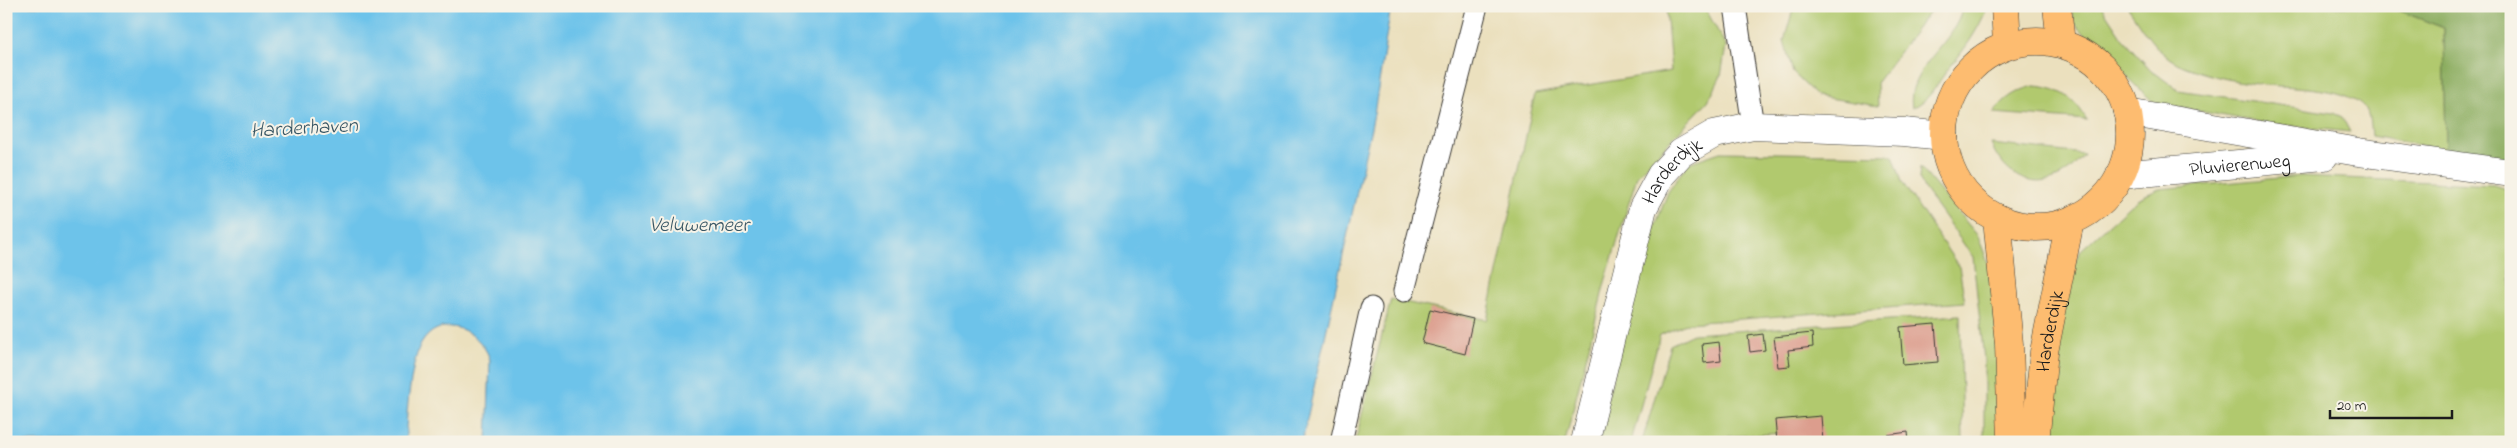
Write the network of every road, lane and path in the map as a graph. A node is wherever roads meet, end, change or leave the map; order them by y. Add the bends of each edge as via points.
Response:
1 (1477, 6) edge
2 (1735, 6) edge
3 (2005, 6) edge
4 (2057, 6) edge
5 (2061, 44) junction
6 (2007, 46) junction
7 (2127, 112) junction
8 (1753, 126) junction
9 (1944, 136) junction
10 (2358, 152) junction
11 (2511, 173) edge
12 (2120, 175) junction
13 (1997, 218) junction
14 (2070, 221) junction
15 (1404, 291) dead end
16 (1371, 308) dead end
17 (1341, 442) edge
18 (1585, 442) edge
19 (2012, 442) edge
20 (2035, 442) edge

1 - 15 lane
2 - 8 lane
3 - 6 main road
4 - 5 main road
5 - 6 main road via 2038,40
5 - 7 main road via 2094,60 2115,83
6 - 9 main road via 1991,52 1960,81 1950,99
7 - 10 street, Pluvierenweg
7 - 12 main road via 2130,141
8 - 9 street, Harderdijk
8 - 18 street, Harderdijk via 1714,134 1681,153 1661,175 1643,208
9 - 13 main road via 1951,172 1960,186 1982,210
10 - 11 street, Pluvierenweg
10 - 12 street, Pluvierenweg
12 - 14 main road via 2109,193
13 - 14 main road via 2031,226
13 - 19 main road, Harderdijk via 2009,344
14 - 20 main road, Harderdijk via 2044,352
16 - 17 lane

